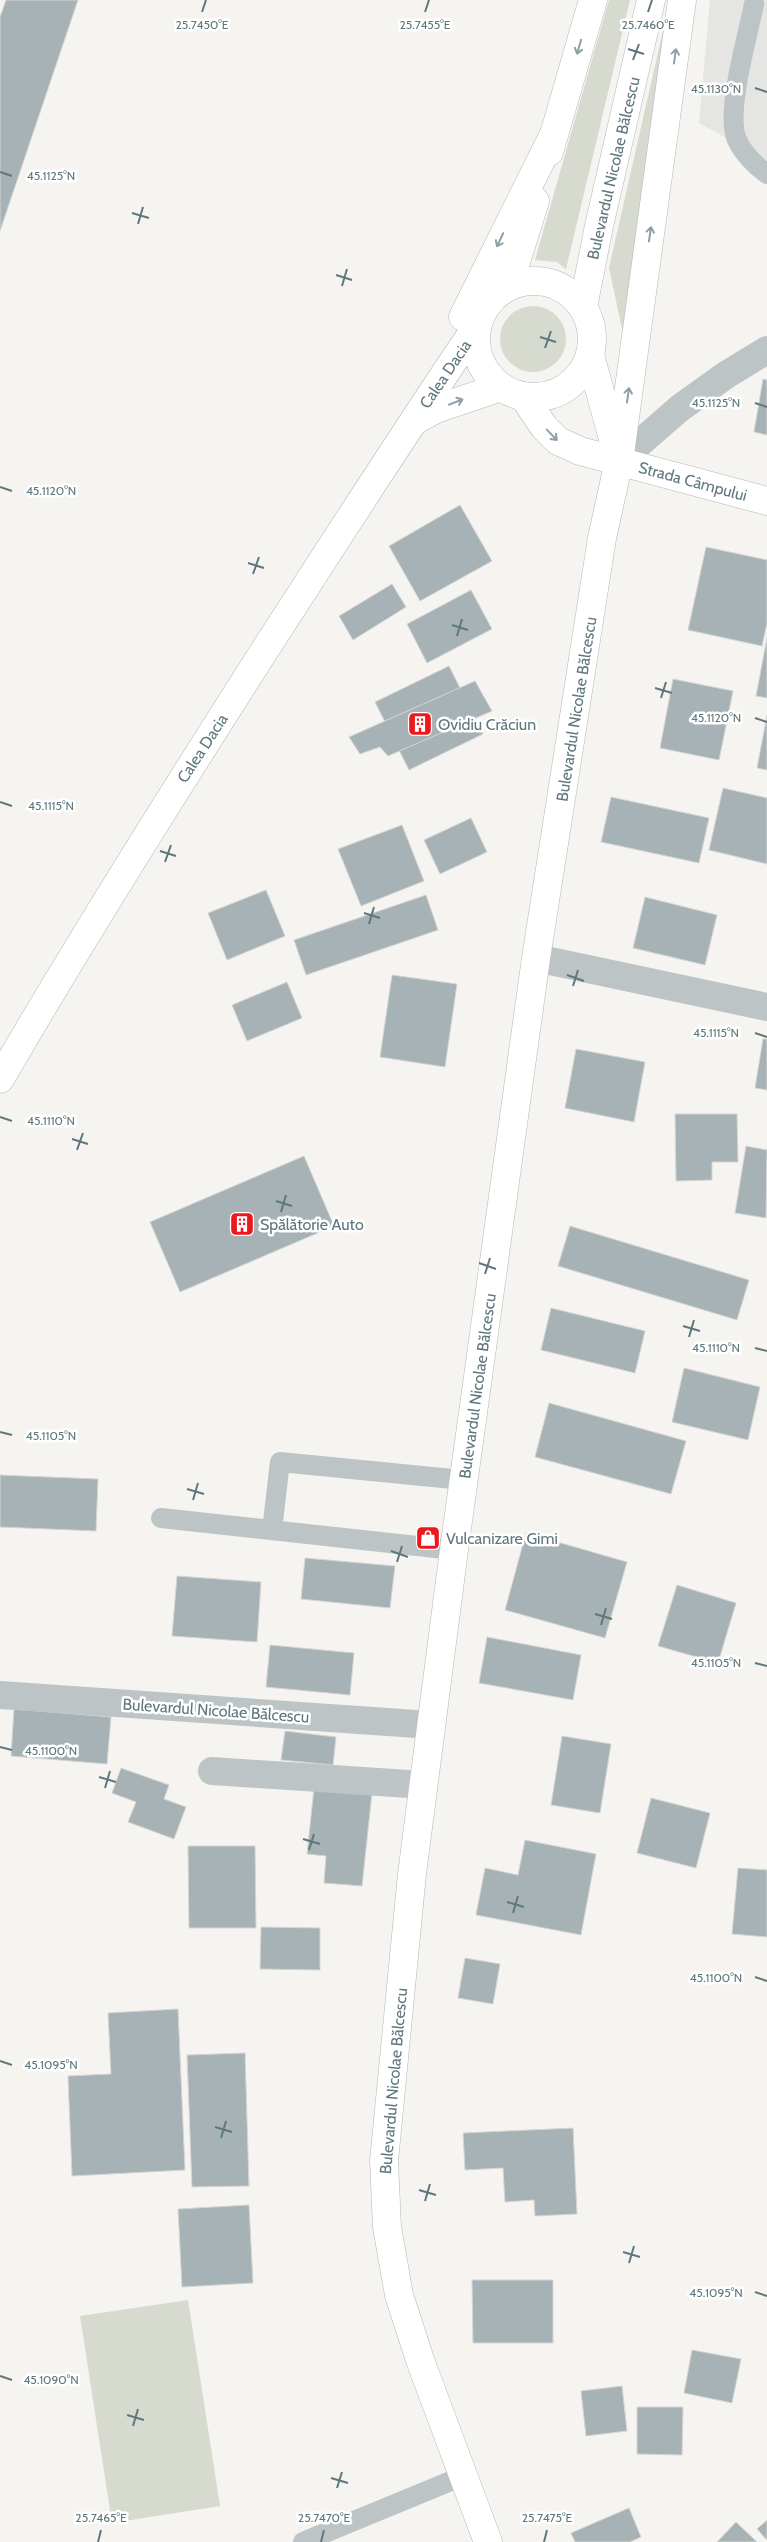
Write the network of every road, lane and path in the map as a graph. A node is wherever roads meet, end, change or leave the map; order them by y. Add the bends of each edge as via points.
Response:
1 (593, 0) edge
2 (651, 0) edge
3 (682, 0) edge
4 (754, 4) dead end
5 (554, 134) junction
6 (767, 174) edge
7 (508, 287) junction
8 (583, 307) junction
9 (477, 326) junction
10 (767, 350) edge
11 (590, 355) junction
12 (512, 392) junction
13 (412, 422) junction
14 (619, 461) junction
15 (767, 501) edge
16 (536, 958) junction
17 (767, 1008) edge
18 (0, 1079) edge
19 (463, 1480) junction
20 (161, 1518) dead end
21 (272, 1530) junction
22 (454, 1550) junction
23 (0, 1695) edge
24 (431, 1725) junction
25 (212, 1771) dead end
26 (424, 1785) junction
27 (463, 2476) junction
28 (303, 2542) edge
29 (488, 2542) edge

1 -> 5 main road
2 - 8 main road, Bulevardul Nicolae Bălcescu
14 -> 3 main road, Bulevardul Nicolae Bălcescu
4 - 6 lane via 733,108 737,139 756,166
5 - 7 main road
5 -> 13 main road
7 - 8 main road via 523,282 555,285
7 - 9 main road via 494,296
8 - 11 main road, Bulevardul Nicolae Bălcescu via 592,336
9 - 12 main road via 476,349 485,370
9 - 13 main road, Calea Dacia
10 - 14 street via 680,408
11 - 12 main road via 584,369 563,390 536,397
11 - 14 main road, Bulevardul Nicolae Bălcescu
13 -> 12 main road, Calea Dacia via 436,409
12 -> 14 main road, Strada Câmpului via 558,441 580,451
13 - 18 main road, Calea Dacia via 131,858
14 - 15 main road, Strada Câmpului
14 - 16 main road, Bulevardul Nicolae Bălcescu via 602,538
16 - 17 street
16 - 19 main road, Bulevardul Nicolae Bălcescu
19 - 21 lane via 280,1462
19 - 22 main road, Bulevardul Nicolae Bălcescu
20 - 21 lane
21 - 22 lane
22 - 24 main road, Bulevardul Nicolae Bălcescu
23 - 24 street, Bulevardul Nicolae Bălcescu
24 - 26 main road, Bulevardul Nicolae Bălcescu
25 - 26 street
26 - 27 main road, Bulevardul Nicolae Bălcescu via 389,2094 384,2161 387,2227 399,2295
27 - 28 lane
27 - 29 main road, Bulevardul Nicolae Bălcescu

